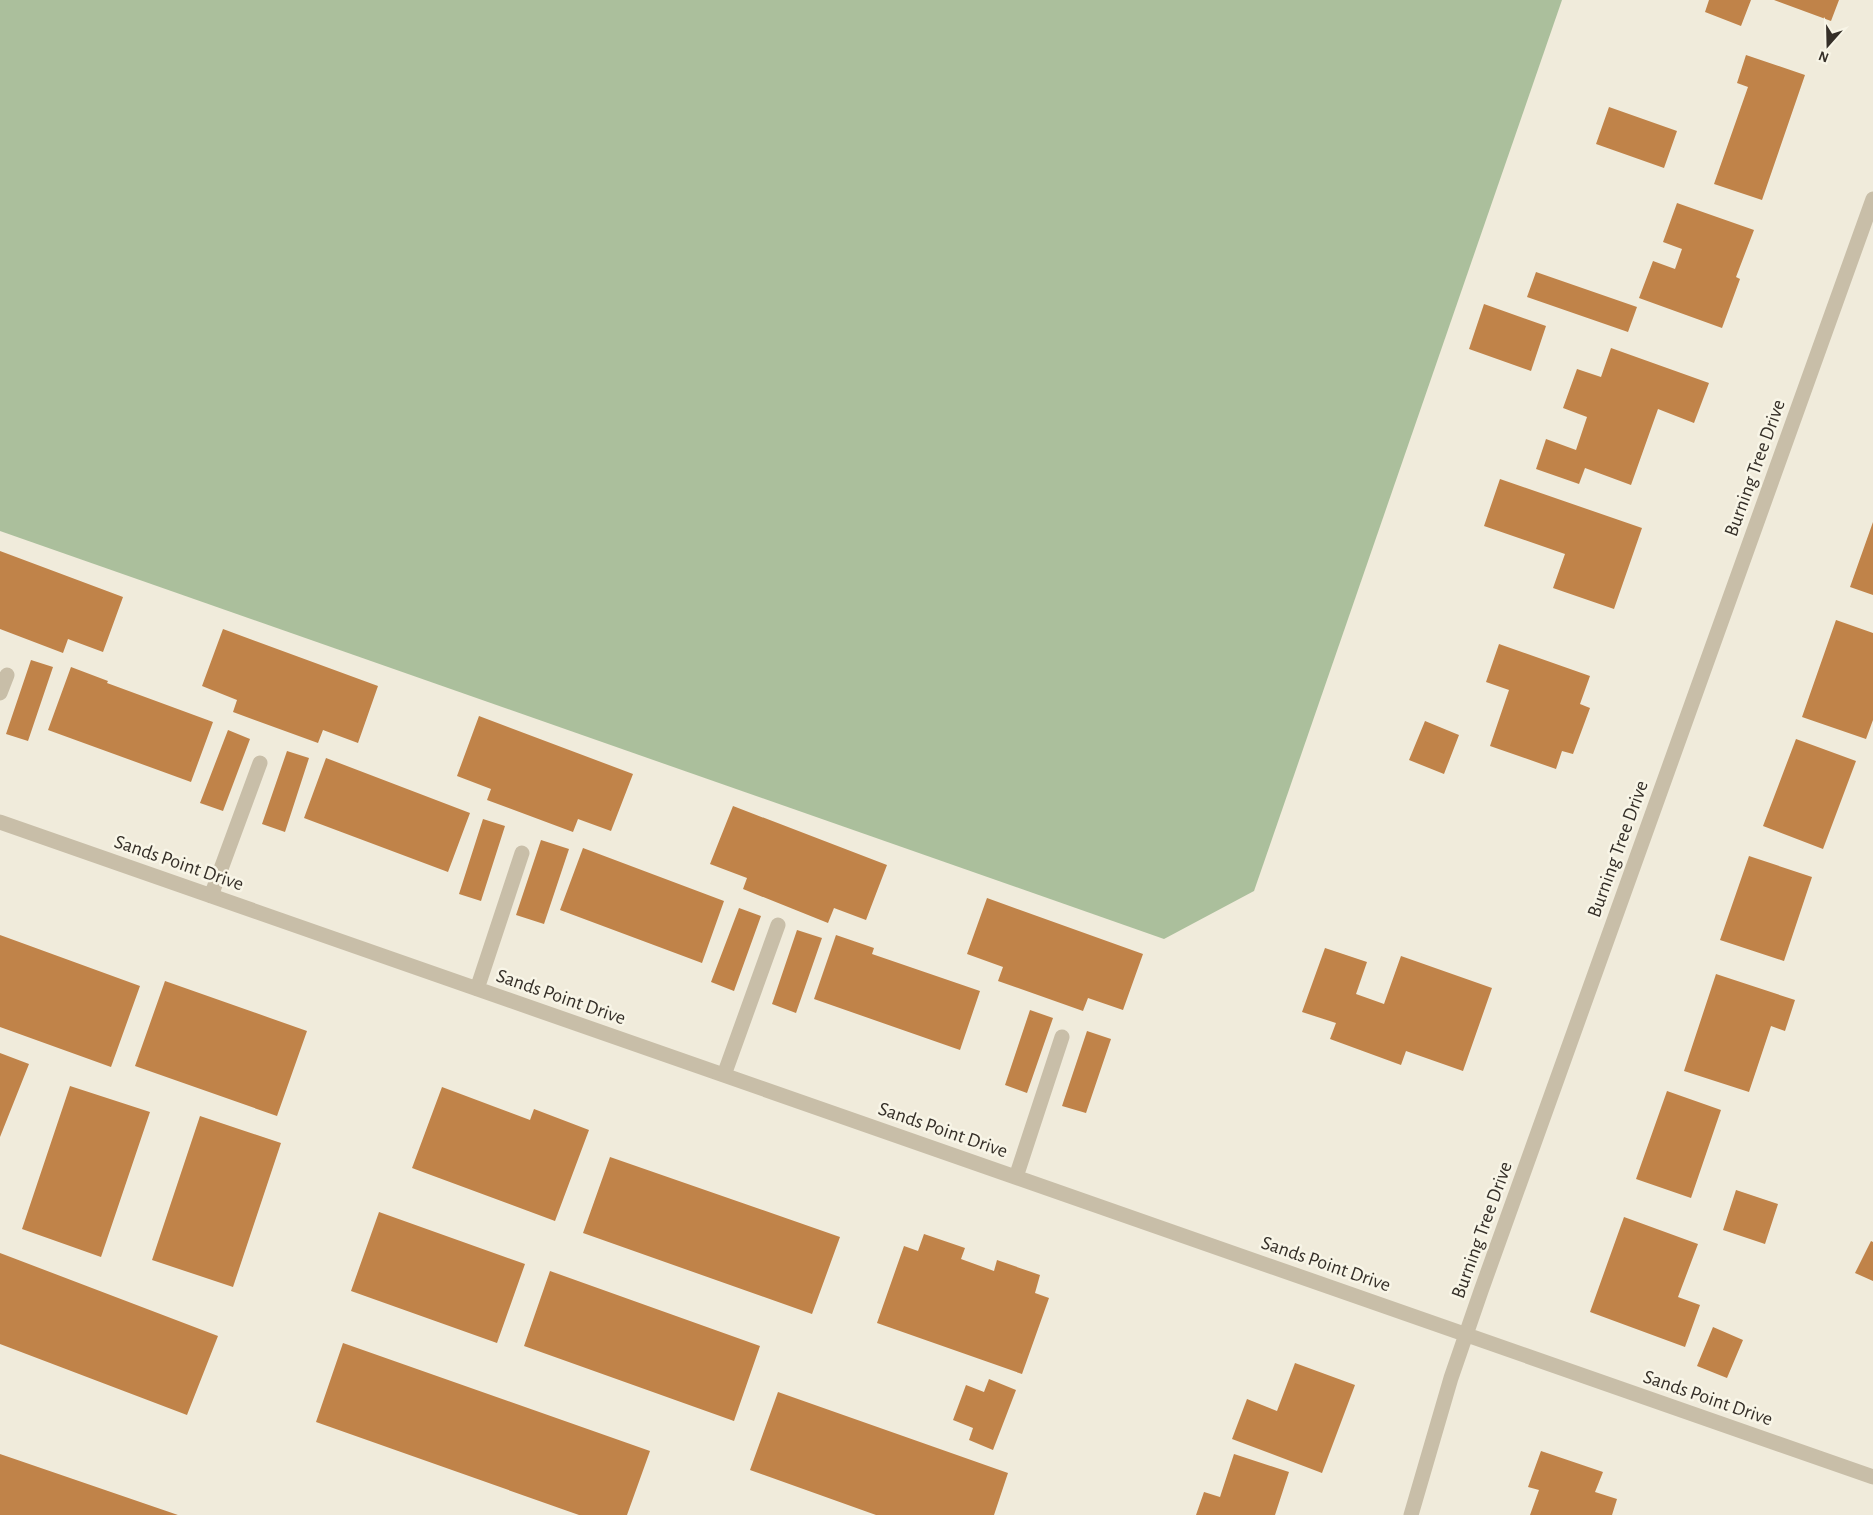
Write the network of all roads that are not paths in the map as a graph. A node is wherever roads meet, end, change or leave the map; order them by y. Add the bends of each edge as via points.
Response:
1 (1873, 199) edge
2 (7, 675) dead end
3 (0, 693) edge
4 (260, 763) dead end
5 (0, 822) edge
6 (522, 852) dead end
7 (210, 896) junction
8 (778, 925) dead end
9 (477, 989) junction
10 (1062, 1037) dead end
11 (724, 1075) junction
12 (1016, 1177) junction
13 (1466, 1335) junction
14 (1873, 1477) edge
15 (1411, 1515) edge

1 - 13 street, Burning Tree Drive
2 - 3 street
4 - 7 street
5 - 7 street, Sands Point Drive
6 - 9 street
7 - 9 street, Sands Point Drive
8 - 11 street
9 - 11 street, Sands Point Drive
10 - 12 street
11 - 12 street, Sands Point Drive
12 - 13 street, Sands Point Drive
13 - 14 street, Sands Point Drive
13 - 15 street, Burning Tree Drive via 1450,1378

